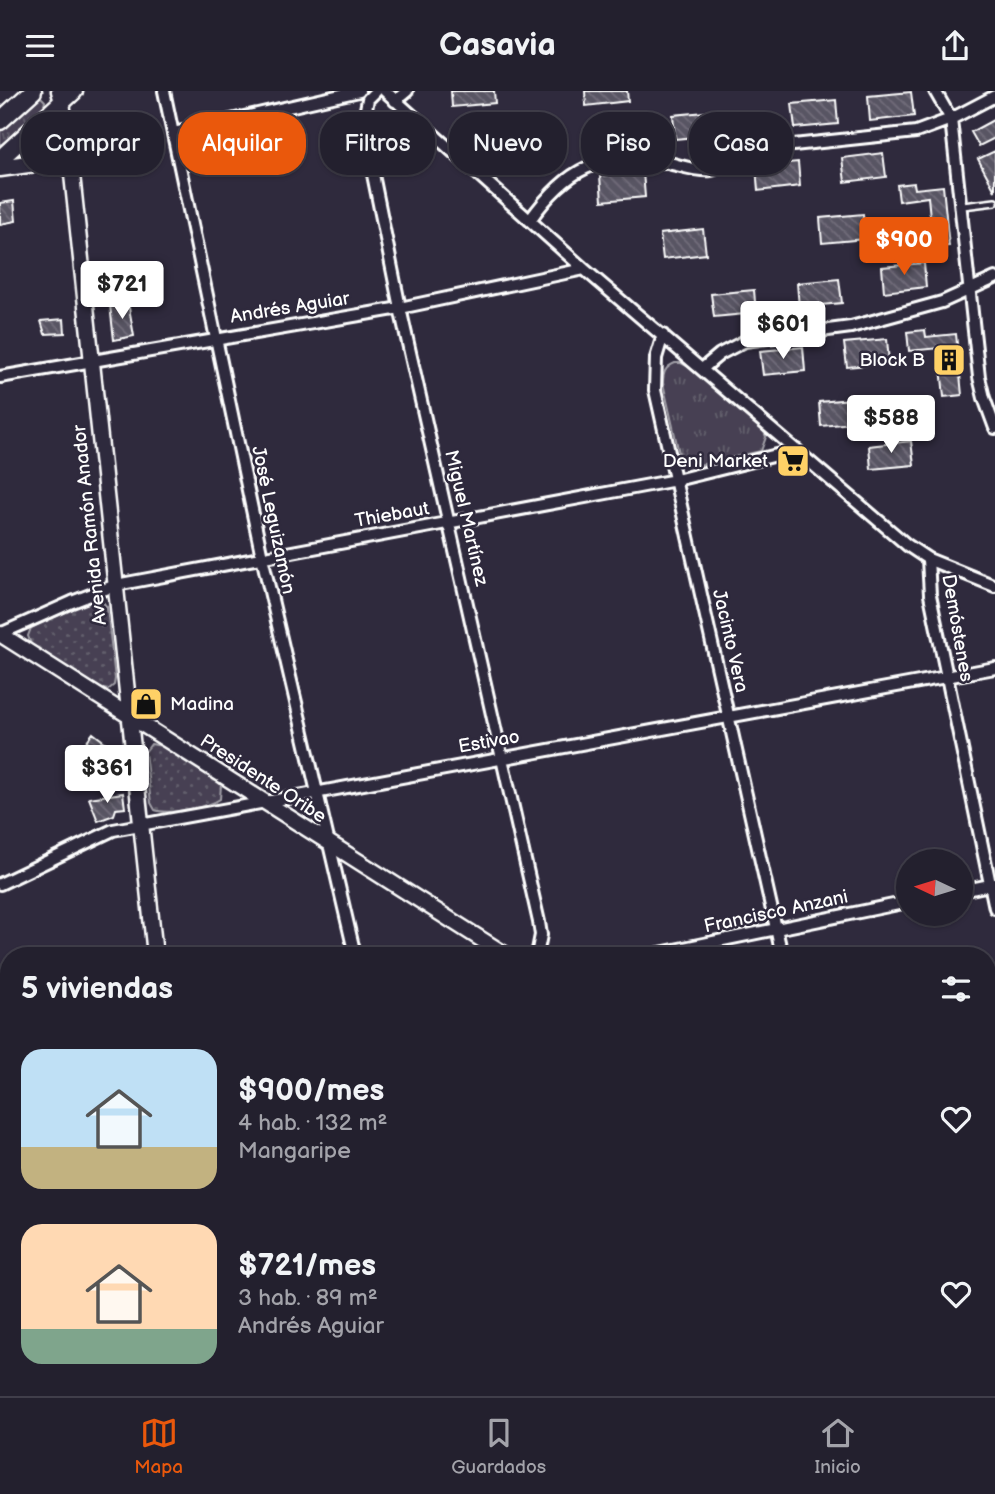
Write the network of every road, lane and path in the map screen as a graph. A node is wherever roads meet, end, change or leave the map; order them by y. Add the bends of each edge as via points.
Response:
1 (33, 91) edge
2 (164, 91) edge
3 (359, 91) edge
4 (376, 91) edge
5 (385, 91) edge
6 (407, 91) edge
7 (935, 91) edge
8 (65, 95) edge
9 (995, 96) edge
10 (396, 101) junction
11 (951, 119) junction
12 (0, 121) edge
13 (174, 133) junction
14 (0, 159) edge
15 (21, 165) edge
16 (0, 168) edge
17 (72, 175) edge
18 (995, 202) edge
19 (962, 206) junction
20 (530, 219) junction
21 (584, 269) junction
22 (995, 278) edge
23 (971, 291) junction
24 (400, 308) junction
25 (663, 335) junction
26 (216, 338) junction
27 (92, 361) junction
28 (702, 369) junction
29 (0, 377) edge
30 (995, 428) edge
31 (797, 450) junction
32 (676, 479) junction
33 (449, 522) junction
34 (262, 557) junction
35 (928, 559) junction
36 (116, 585) junction
37 (995, 586) edge
38 (0, 634) edge
39 (995, 669) edge
40 (947, 677) junction
41 (129, 716) junction
42 (729, 717) junction
43 (503, 757) junction
44 (317, 791) junction
45 (263, 801) junction
46 (142, 825) junction
47 (329, 845) junction
48 (0, 884) edge
49 (992, 884) edge
50 (973, 888) edge
51 (896, 905) edge
52 (995, 908) edge
53 (776, 930) junction
54 (154, 947) edge
55 (353, 947) edge
56 (493, 947) edge
57 (539, 947) edge
58 (690, 947) edge
59 (780, 947) edge

1 - 12 main road
2 - 13 street, José Leguizamón
3 - 13 street
4 - 24 street, Miguel Martínez via 368,99 363,125
5 - 10 street
6 - 10 street
7 - 11 street
8 - 14 main road
9 - 11 street
10 - 20 street
11 - 19 street
11 - 20 street via 906,134 765,148 709,170 638,160 600,163 561,182
13 - 26 street, José Leguizamón
15 - 16 main road
17 - 27 street, Avenida Ramón Anador
18 - 19 lane
19 - 23 street
20 - 21 street
21 - 24 street, Andrés Aguiar
21 - 25 street
22 - 23 street
23 - 28 street via 850,327 745,341
23 - 30 street via 979,377
24 - 26 street, Andrés Aguiar
24 - 33 street, Miguel Martínez
25 - 28 street
25 - 32 street, Jacinto Vera via 654,380
26 - 27 street, Andrés Aguiar
26 - 34 street, José Leguizamón
27 - 29 street, Andrés Aguiar
27 - 36 street, Avenida Ramón Anador
28 - 31 street
31 - 32 street, Thiebaut
31 - 35 street
32 - 33 street, Thiebaut
32 - 42 street, Jacinto Vera
33 - 34 street, Thiebaut
33 - 43 street, Miguel Martínez
34 - 36 street, Thiebaut
34 - 44 street, José Leguizamón
35 - 37 street
35 - 40 street, Demóstenes via 930,595
36 - 38 street, Thiebaut
36 - 41 street, Avenida Ramón Anador
38 - 41 street, Presidente Oribe
39 - 40 street, Estivao
40 - 42 street, Estivao
40 - 49 street, Demóstenes
41 - 45 street, Presidente Oribe
41 - 46 street, Avenida Ramón Anador
42 - 43 street, Estivao
42 - 53 street, Jacinto Vera
43 - 44 street, Estivao
43 - 57 street, Miguel Martínez via 539,922
44 - 45 street, Estivao
44 - 47 street, José Leguizamón
45 - 46 street, Estivao
45 - 47 street, Presidente Oribe
46 - 48 street, Estivao via 113,830
46 - 54 street, Avenida Ramón Anador
47 - 55 street, José Leguizamón
47 - 56 street, Presidente Oribe
49 - 50 street
49 - 52 street, Demóstenes
51 - 53 street, Francisco Anzani
53 - 58 street, Francisco Anzani
53 - 59 street, Jacinto Vera

